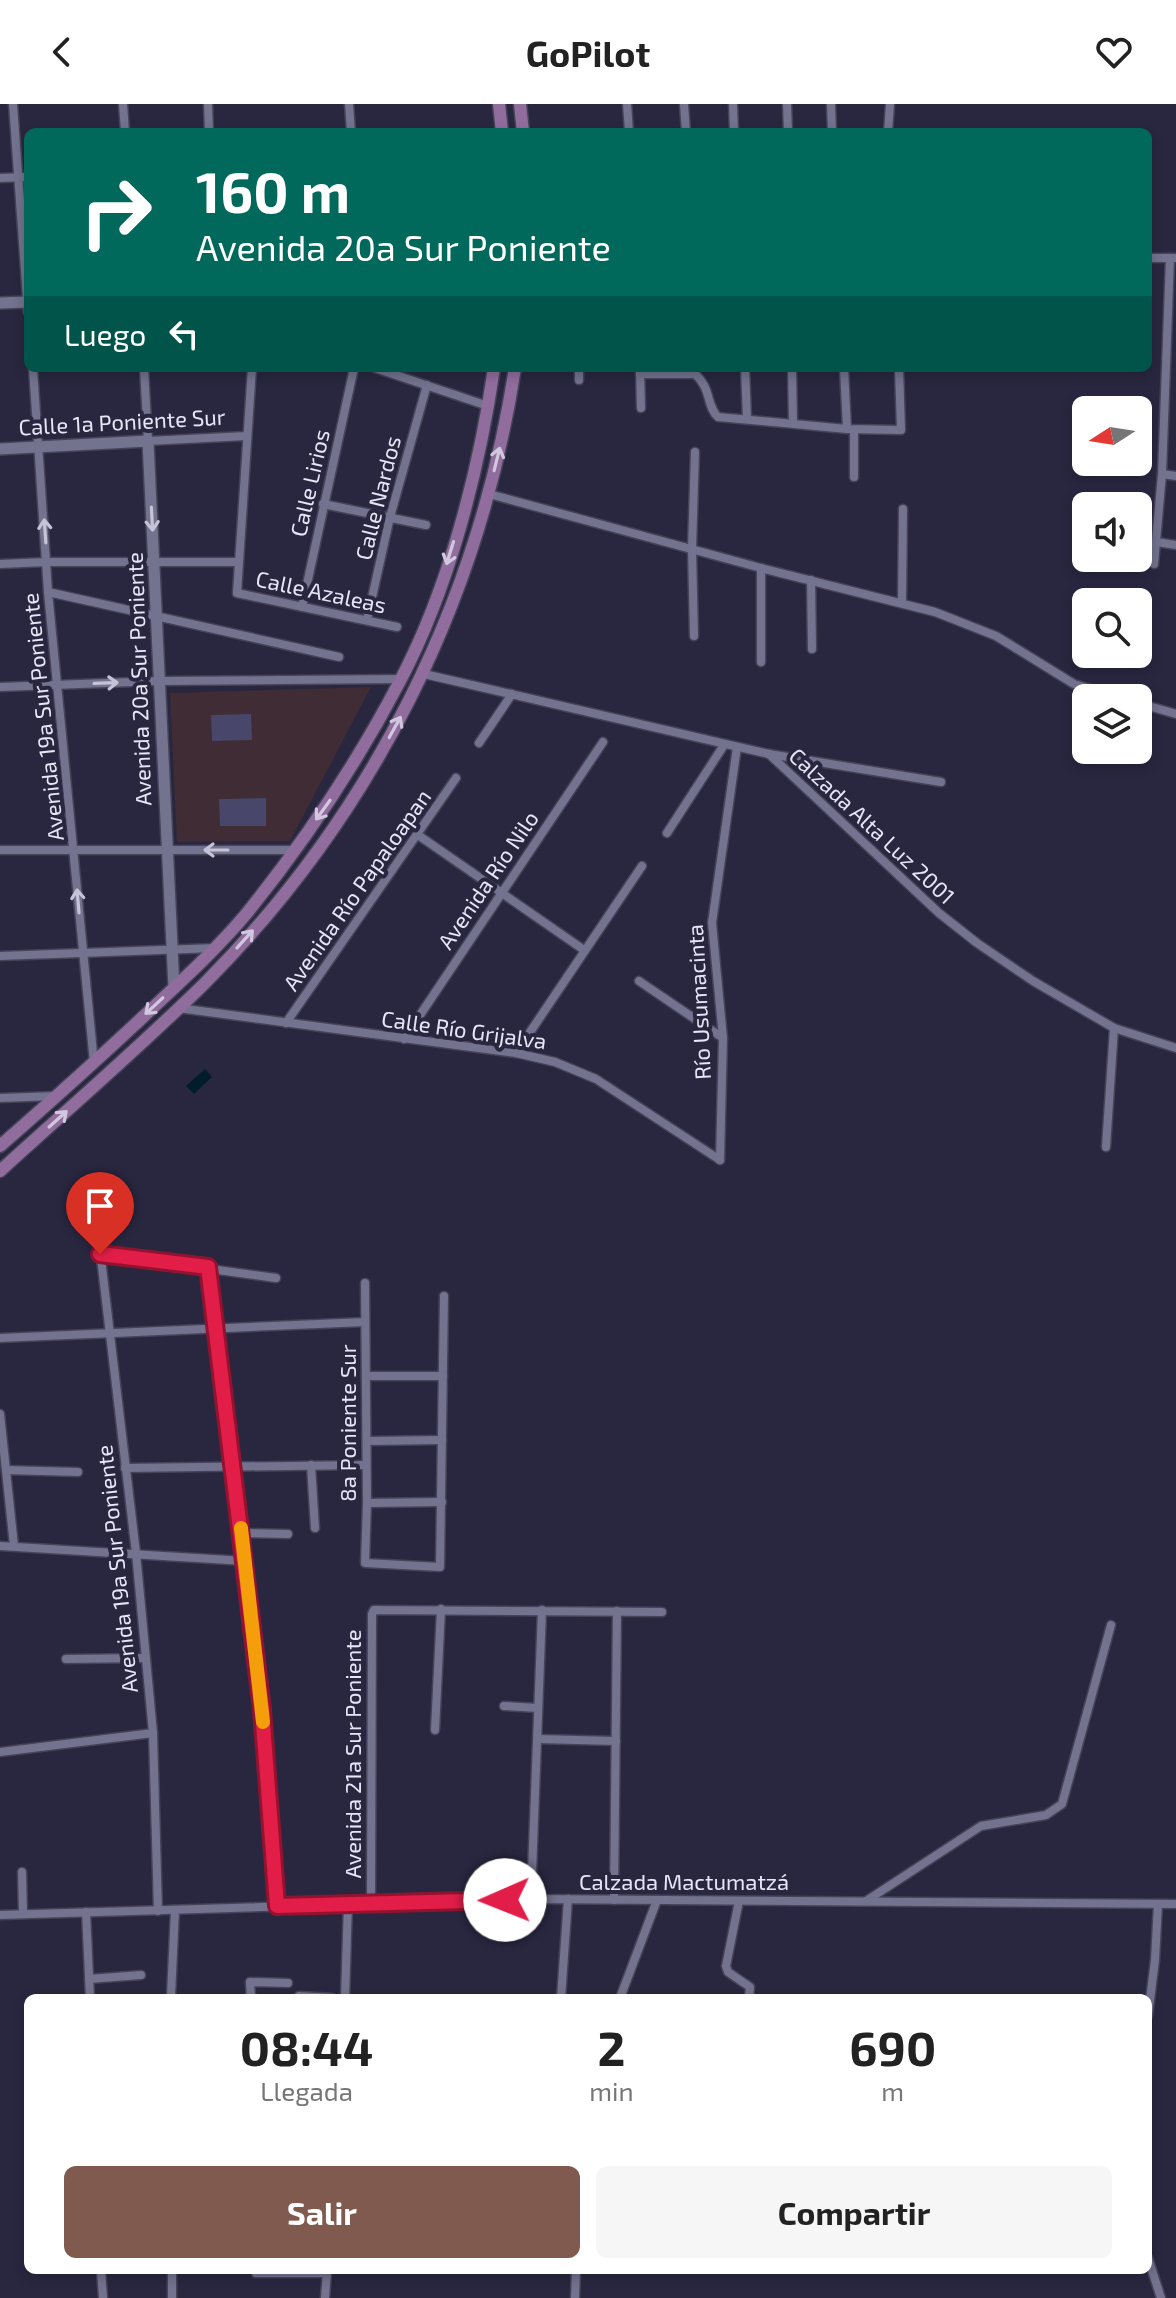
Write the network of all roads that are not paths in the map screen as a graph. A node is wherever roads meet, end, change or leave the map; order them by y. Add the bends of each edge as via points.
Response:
1 (13, 104) edge
2 (123, 104) edge
3 (208, 104) edge
4 (349, 104) edge
5 (499, 104) edge
6 (520, 104) edge
7 (627, 104) edge
8 (684, 104) edge
9 (733, 104) edge
10 (787, 104) edge
11 (831, 104) edge
12 (890, 104) edge
13 (125, 128) edge
14 (209, 128) edge
15 (351, 128) edge
16 (502, 128) edge
17 (523, 128) edge
18 (629, 128) edge
19 (686, 128) edge
20 (734, 128) edge
21 (788, 128) edge
22 (832, 128) edge
23 (888, 128) edge
24 (16, 177) junction
25 (24, 177) edge
26 (0, 178) edge
27 (1152, 258) edge
28 (1173, 258) edge
29 (24, 260) edge
30 (24, 302) edge
31 (0, 303) edge
32 (1172, 326) edge
33 (33, 372) edge
34 (144, 372) edge
35 (252, 372) edge
36 (353, 372) edge
37 (387, 372) edge
38 (493, 372) edge
39 (514, 372) edge
40 (579, 372) edge
41 (640, 372) edge
42 (696, 372) edge
43 (745, 372) edge
44 (792, 372) edge
45 (844, 372) edge
46 (899, 372) edge
47 (579, 380) dead end
48 (427, 385) junction
49 (1164, 401) junction
50 (1176, 401) edge
51 (488, 406) junction
52 (641, 408) dead end
53 (747, 418) junction
54 (793, 422) junction
55 (850, 429) junction
56 (246, 436) junction
57 (148, 441) junction
58 (39, 447) junction
59 (0, 449) edge
60 (695, 452) dead end
61 (1162, 474) junction
62 (1176, 476) edge
63 (854, 477) dead end
64 (489, 494) junction
65 (323, 504) junction
66 (903, 509) dead end
67 (390, 517) junction
68 (426, 525) dead end
69 (1157, 542) junction
70 (1176, 545) edge
71 (692, 549) junction
72 (154, 561) junction
73 (47, 562) junction
74 (239, 562) junction
75 (0, 564) edge
76 (1154, 564) dead end
77 (761, 568) junction
78 (811, 580) junction
79 (48, 592) junction
80 (902, 603) junction
81 (302, 607) junction
82 (157, 615) junction
83 (367, 620) junction
84 (397, 627) dead end
85 (694, 636) dead end
86 (812, 649) dead end
87 (339, 657) dead end
88 (761, 662) dead end
89 (424, 674) junction
90 (401, 679) junction
91 (159, 681) junction
92 (1074, 684) edge
93 (59, 685) junction
94 (0, 687) edge
95 (512, 694) junction
96 (1152, 707) edge
97 (1176, 714) edge
98 (603, 742) dead end
99 (479, 743) dead end
100 (724, 745) junction
101 (737, 747) junction
102 (769, 754) junction
103 (456, 778) dead end
104 (941, 782) dead end
105 (667, 833) dead end
106 (418, 835) junction
107 (0, 850) edge
108 (74, 850) junction
109 (167, 850) junction
110 (294, 850) junction
111 (642, 866) dead end
112 (501, 891) junction
113 (215, 948) junction
114 (172, 950) junction
115 (584, 950) junction
116 (83, 953) junction
117 (0, 956) edge
118 (639, 981) dead end
119 (174, 988) junction
120 (178, 1008) junction
121 (286, 1023) junction
122 (1114, 1028) junction
123 (723, 1038) junction
124 (404, 1039) junction
125 (1176, 1048) edge
126 (516, 1053) junction
127 (94, 1063) junction
128 (57, 1096) junction
129 (0, 1098) edge
130 (0, 1146) edge
131 (1106, 1147) dead end
132 (720, 1160) joint
133 (0, 1171) edge
134 (97, 1225) dead end
135 (100, 1254) junction
136 (208, 1267) junction
137 (276, 1278) dead end
138 (365, 1283) dead end
139 (444, 1296) dead end
140 (365, 1322) junction
141 (216, 1329) junction
142 (109, 1333) junction
143 (0, 1338) edge
144 (366, 1376) junction
145 (443, 1376) junction
146 (0, 1414) edge
147 (442, 1440) junction
148 (367, 1441) junction
149 (311, 1465) junction
150 (366, 1465) junction
151 (125, 1468) junction
152 (234, 1468) junction
153 (6, 1470) junction
154 (78, 1472) dead end
155 (442, 1502) junction
156 (367, 1503) junction
157 (315, 1528) dead end
158 (242, 1533) junction
159 (288, 1534) dead end
160 (0, 1546) edge
161 (14, 1546) junction
162 (136, 1553) junction
163 (245, 1561) junction
164 (441, 1609) junction
165 (542, 1610) junction
166 (617, 1611) junction
167 (662, 1612) dead end
168 (1111, 1625) dead end
169 (145, 1658) junction
170 (66, 1659) dead end
171 (504, 1706) dead end
172 (538, 1708) junction
173 (435, 1730) dead end
174 (153, 1733) junction
175 (538, 1739) junction
176 (616, 1741) junction
177 (0, 1752) edge
178 (22, 1872) dead end
179 (531, 1899) junction
180 (568, 1899) junction
181 (614, 1900) junction
182 (657, 1900) junction
183 (739, 1901) junction
184 (865, 1901) junction
185 (371, 1902) junction
186 (348, 1903) junction
187 (1158, 1904) junction
188 (1176, 1904) edge
189 (277, 1906) junction
190 (175, 1910) junction
191 (158, 1911) junction
192 (86, 1912) junction
193 (23, 1914) junction
194 (0, 1915) edge
195 (141, 1975) dead end
196 (89, 1979) junction
197 (288, 1983) dead end
198 (90, 1994) edge
199 (171, 1994) edge
200 (251, 1994) edge
201 (345, 1994) edge
202 (561, 1994) edge
203 (622, 1994) edge
204 (749, 1994) edge
205 (1151, 1994) edge
206 (1152, 2270) edge
207 (101, 2274) edge
208 (172, 2274) edge
209 (326, 2274) edge
210 (576, 2274) edge
211 (103, 2298) edge
212 (172, 2298) edge
213 (325, 2298) edge
214 (575, 2298) edge
215 (1161, 2298) edge

1 - 24 street
2 - 13 street
3 - 14 street
4 - 15 street
5 - 16 main road
6 - 17 main road
7 - 18 street
8 - 19 street
9 - 20 street
10 - 21 street
11 - 22 street
12 - 23 street
24 - 25 street
24 - 26 street
24 - 29 street
27 - 28 street
28 - 32 street
30 - 31 street
32 - 49 street
33 - 58 street, Avenida 19a Sur Poniente
34 - 57 street, Avenida 20a Sur Poniente
35 - 56 street
36 - 65 street, Calle Lirios
37 - 48 street
38 - 51 main road
64 -> 39 main road
40 - 47 street
41 - 52 street
42 - 53 street via 708,389 713,413
43 - 53 street
44 - 54 street
45 - 55 street
46 - 55 street via 901,430
48 - 51 street
48 - 67 street, Calle Nardos
49 - 50 street
49 - 61 street
51 -> 90 main road via 467,501
53 - 54 street
54 - 55 street
55 - 63 street
56 - 57 street, Calle 1a Poniente Sur
56 - 74 street
57 - 58 street, Calle 1a Poniente Sur
57 -> 72 street, Avenida 20a Sur Poniente
58 - 59 street, Calle 1a Poniente Sur
73 -> 58 street, Avenida 19a Sur Poniente
60 - 71 street
61 - 62 street
61 - 69 street
64 - 71 street
64 - 89 main road via 463,579
65 - 67 street
65 - 81 street, Calle Lirios
66 - 80 street
67 - 68 street
67 - 83 street, Calle Nardos
69 - 70 street
69 - 76 street
71 - 77 street
71 - 85 street
72 - 73 street
72 - 74 street
72 - 82 street, Avenida 20a Sur Poniente
73 - 75 street
73 - 79 street, Avenida 19a Sur Poniente
74 - 81 street, Calle Azaleas via 237,593
77 - 78 street
77 - 88 street
78 - 80 street
78 - 86 street
79 - 82 street
79 - 93 street, Avenida 19a Sur Poniente
80 - 92 street via 996,636
81 - 83 street, Calle Azaleas
82 - 87 street
82 - 91 street, Avenida 20a Sur Poniente
83 - 84 street, Calle Azaleas
89 - 95 street, Calzada Alta Luz 2001
120 -> 89 main road via 284,895 347,809
90 - 91 street
90 -> 110 main road via 337,791
93 -> 91 street
91 - 109 street, Avenida 20a Sur Poniente
93 - 94 street
93 - 108 street, Avenida 19a Sur Poniente
95 - 99 street
95 - 100 street, Calzada Alta Luz 2001
96 - 97 street
98 - 112 street, Avenida Río Nilo
100 - 101 street, Calzada Alta Luz 2001
100 - 105 street
101 - 102 street, Calzada Alta Luz 2001
101 - 123 street, Río Usumacinta via 712,914
102 - 104 street
102 - 122 street, Calzada Alta Luz 2001 via 939,913 1033,981
103 - 106 street, Avenida Río Papaloapan
106 - 112 street
106 - 121 street, Avenida Río Papaloapan
107 - 108 street
108 - 109 street
116 -> 108 street, Avenida 19a Sur Poniente
110 -> 109 street
109 - 114 street, Avenida 20a Sur Poniente
110 - 113 main road
111 - 115 street
112 - 115 street
112 - 124 street, Avenida Río Nilo
113 - 114 street
113 - 119 main road
114 - 116 street
114 - 119 street, Avenida 20a Sur Poniente
115 - 126 street
116 - 117 street
116 - 127 street, Avenida 19a Sur Poniente
118 - 123 street
119 -> 127 main road
120 - 121 street, Calle Río Grijalva
133 -> 120 main road
121 - 124 street, Calle Río Grijalva
122 - 125 street, Calzada Alta Luz 2001
122 - 131 street
123 - 132 street, Río Usumacinta
124 - 126 street, Calle Río Grijalva
126 - 132 street, Calle Río Grijalva via 596,1079
127 - 128 main road
128 - 129 street
128 - 130 main road
134 - 135 street, Avenida 19a Sur Poniente
135 - 136 street
135 - 142 street, Avenida 19a Sur Poniente
136 - 137 street
136 - 141 street
138 - 140 street, 8a Poniente Sur
139 - 145 street
140 - 141 street
140 - 144 street, 8a Poniente Sur
141 - 142 street
141 - 152 street
142 - 143 street
142 - 151 street, Avenida 19a Sur Poniente
144 - 145 street
144 - 148 street, 8a Poniente Sur
145 - 147 street
146 - 153 street
147 - 148 street
147 - 155 street
148 - 150 street, 8a Poniente Sur
149 - 150 street
149 - 152 street
149 - 157 street
150 - 156 street, 8a Poniente Sur
151 - 152 street
151 - 162 street, Avenida 19a Sur Poniente
152 - 158 street
153 - 154 street
153 - 161 street
155 - 156 street
155 - 156 street, 8a Poniente Sur via 440,1567 365,1563
158 - 159 street
158 - 163 street
160 - 161 street
161 - 162 street
162 - 163 street
162 - 169 street, Avenida 19a Sur Poniente
163 - 189 street
164 - 165 street
164 - 173 street
164 - 185 street, Avenida 21a Sur Poniente via 378,1609 372,1614
165 - 166 street
165 - 172 street
166 - 167 street
166 - 176 street
168 - 184 street via 1062,1804 1046,1815 981,1826
169 - 170 street
169 - 174 street, Avenida 19a Sur Poniente
171 - 172 street
172 - 175 street
174 - 177 street
174 - 191 street, Avenida 19a Sur Poniente
175 - 176 street
175 - 179 street
176 - 181 street
178 - 193 street
179 - 180 street, Calzada Mactumatzá
179 - 185 street, Calzada Mactumatzá
180 - 181 street, Calzada Mactumatzá
180 - 202 street
181 - 182 street, Calzada Mactumatzá
182 - 183 street, Calzada Mactumatzá
182 - 203 street
183 - 184 street, Calzada Mactumatzá
183 - 204 street via 726,1966 750,1987
184 - 187 street, Calzada Mactumatzá
185 - 186 street, Calzada Mactumatzá
186 - 189 street, Calzada Mactumatzá
186 - 201 street, Avenida 21a Sur Poniente
187 - 188 street, Calzada Mactumatzá
187 - 205 street
189 - 190 street, Calzada Mactumatzá
190 - 191 street, Calzada Mactumatzá
190 - 199 street
191 - 192 street, Calzada Mactumatzá
192 - 193 street, Calzada Mactumatzá
192 - 196 street
193 - 194 street, Calzada Mactumatzá
195 - 196 street
196 - 198 street
197 - 200 street via 250,1982
206 - 215 street
207 - 211 street
208 - 212 street
209 - 213 street
210 - 214 street

